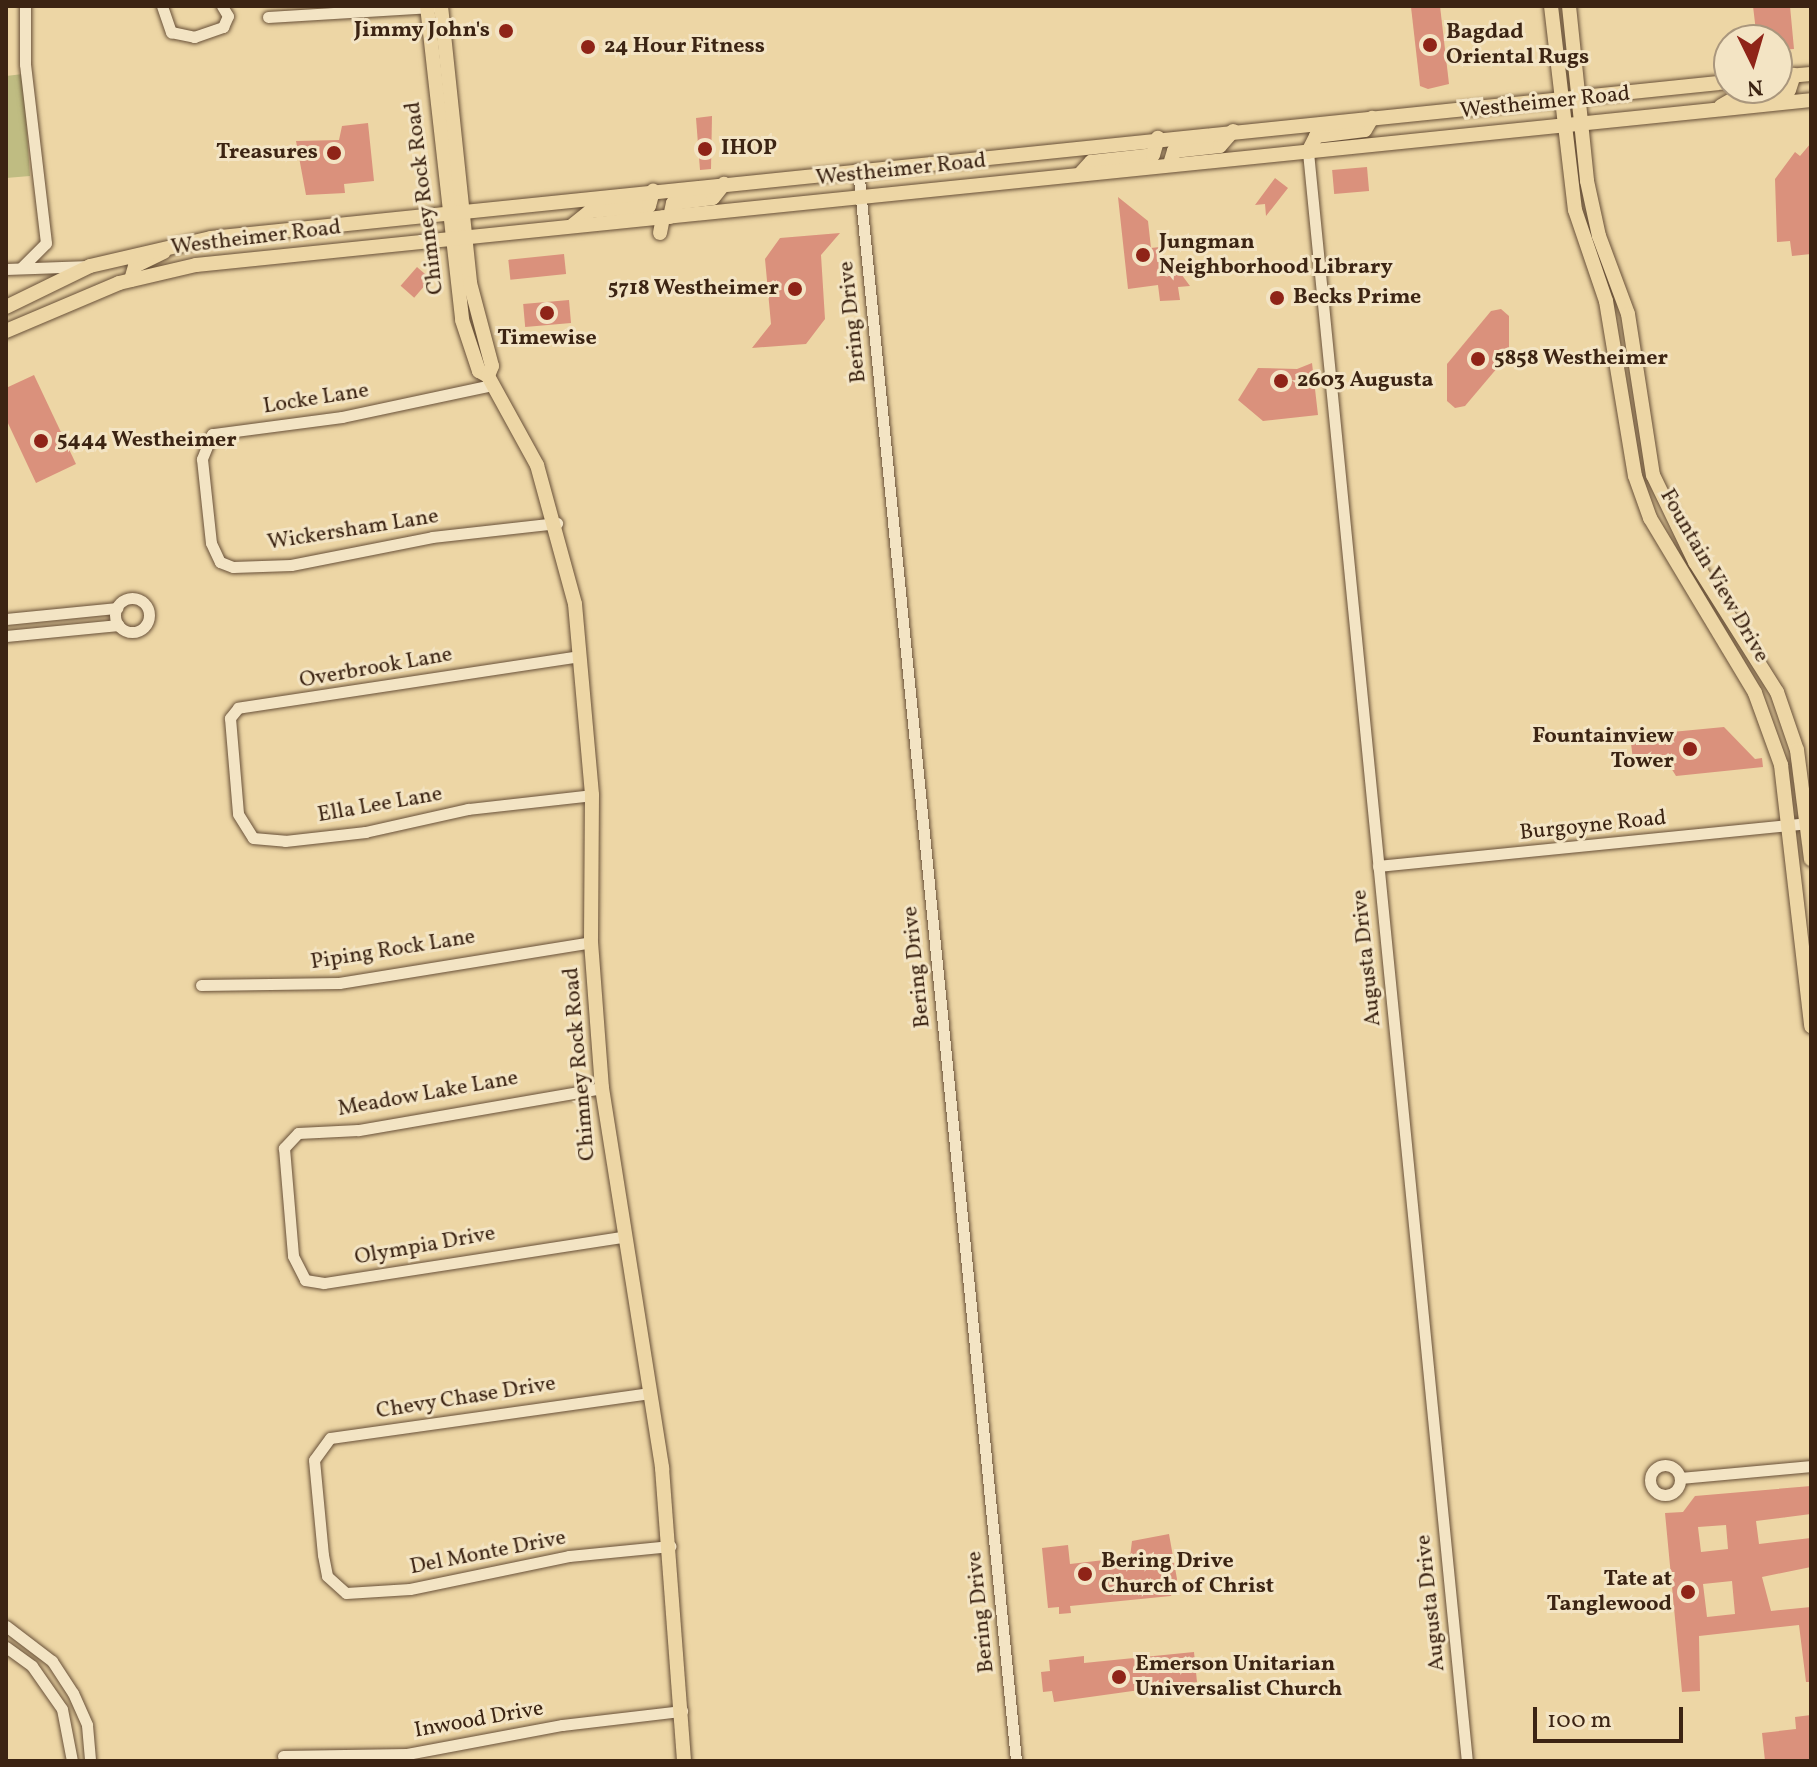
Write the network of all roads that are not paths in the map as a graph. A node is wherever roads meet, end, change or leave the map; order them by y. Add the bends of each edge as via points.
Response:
1 (25, 6) edge
2 (162, 6) edge
3 (222, 6) edge
4 (1551, 6) edge
5 (1569, 6) edge
6 (434, 7) edge
7 (268, 17) dead end
8 (1811, 74) edge
9 (1794, 75) joint
10 (1713, 83) edge
11 (1811, 87) edge
12 (1579, 96) junction
13 (1559, 98) junction
14 (1805, 100) edge
15 (1717, 109) junction
16 (1372, 118) junction
17 (1581, 121) junction
18 (1562, 123) junction
19 (1233, 131) junction
20 (1158, 138) junction
21 (1308, 152) junction
22 (1170, 164) junction
23 (858, 169) junction
24 (1081, 173) junction
25 (724, 184) junction
26 (653, 191) junction
27 (861, 197) junction
28 (455, 211) junction
29 (667, 217) junction
30 (573, 225) junction
31 (660, 233) dead end
32 (466, 235) junction
33 (450, 237) junction
34 (46, 243) junction
35 (182, 243) junction
36 (69, 264) junction
37 (90, 266) junction
38 (21, 268) junction
39 (6, 269) edge
40 (1615, 278) junction
41 (131, 280) junction
42 (1599, 283) junction
43 (1622, 297) junction
44 (1606, 301) junction
45 (6, 307) edge
46 (469, 319) junction
47 (6, 331) edge
48 (490, 380) junction
49 (1648, 454) junction
50 (1632, 457) junction
51 (207, 500) joint
52 (557, 523) junction
53 (117, 608) junction
54 (6, 619) edge
55 (118, 625) junction
56 (6, 636) edge
57 (1751, 647) junction
58 (580, 656) junction
59 (1733, 657) junction
60 (234, 765) joint
61 (592, 795) junction
62 (1809, 823) edge
63 (1791, 825) junction
64 (1811, 859) edge
65 (1378, 866) junction
66 (591, 942) junction
67 (1809, 981) edge
68 (201, 985) dead end
69 (1811, 1026) edge
70 (602, 1088) junction
71 (288, 1213) joint
72 (622, 1237) junction
73 (650, 1393) junction
74 (1811, 1466) edge
75 (1680, 1478) dead end
76 (319, 1520) joint
77 (671, 1546) junction
78 (6, 1626) edge
79 (6, 1647) edge
80 (60, 1673) junction
81 (47, 1684) junction
82 (682, 1711) junction
83 (283, 1756) dead end
84 (72, 1761) edge
85 (90, 1761) edge
86 (684, 1761) edge
87 (1016, 1761) edge
88 (1467, 1761) edge

1 - 34 street via 25,64
2 - 3 street via 171,32 194,37 223,27 228,16
4 - 13 main road, Fountain View Drive
5 - 12 main road, Fountain View Drive
6 - 7 street
6 - 28 main road, Chimney Rock Road
8 - 9 main road
9 - 15 main road via 1789,90 1738,96
10 - 12 main road, Westheimer Road
11 - 14 main road
12 - 13 main road, Westheimer Road
12 - 17 main road, Fountain View Drive
13 - 16 main road, Westheimer Road
13 - 18 main road, Fountain View Drive
14 - 15 main road, Westheimer Road
15 - 17 main road, Westheimer Road
16 - 19 main road, Westheimer Road
16 - 21 main road via 1365,130 1316,136
17 - 18 main road, Westheimer Road
17 - 40 main road, Fountain View Drive via 1599,236
18 - 21 main road, Westheimer Road
18 - 42 main road, Fountain View Drive via 1575,210
19 - 20 main road, Westheimer Road
19 - 22 main road via 1220,146 1174,151
20 - 23 main road, Westheimer Road
20 - 24 main road via 1153,155 1091,162
21 - 22 main road, Westheimer Road
21 - 65 street, Augusta Drive
22 - 24 main road, Westheimer Road
23 - 25 main road, Westheimer Road
23 - 27 street, Bering Drive
24 - 27 main road, Westheimer Road
25 - 26 main road, Westheimer Road
25 - 29 main road via 714,197 673,203
26 - 28 main road, Westheimer Road
26 - 30 main road via 649,206 590,211
27 - 29 main road, Westheimer Road
27 - 87 street, Bering Drive
28 - 32 main road, Chimney Rock Road
28 - 33 main road, Chimney Rock Road
28 - 35 main road, Westheimer Road
29 - 30 main road, Westheimer Road
29 - 31 main road
30 - 32 main road, Westheimer Road
32 - 33 main road, Westheimer Road
32 - 46 main road, Chimney Rock Road
33 - 41 main road, Westheimer Road via 196,265
33 - 46 main road, Chimney Rock Road
34 - 36 street
34 - 38 street
35 - 37 main road, Westheimer Road
35 - 41 main road via 135,266
36 - 37 street
36 - 38 street
37 - 45 main road, Westheimer Road
38 - 39 street
40 - 42 main road
40 - 43 main road, Fountain View Drive
41 - 47 main road, Westheimer Road
42 - 44 main road, Fountain View Drive
43 - 44 main road
43 - 49 main road, Fountain View Drive via 1636,349
44 - 50 main road, Fountain View Drive
46 - 48 main road, Chimney Rock Road via 492,366
48 - 51 street, Locke Lane via 342,417 212,434 202,459
48 - 52 main road, Chimney Rock Road via 537,465
49 - 50 main road
49 - 57 main road, Fountain View Drive via 1695,562
50 - 59 main road, Fountain View Drive via 1650,518
51 - 52 street, Wickersham Lane via 211,543 220,562 233,567 291,565 432,537
52 - 58 main road, Chimney Rock Road
53 - 54 street
53 - 55 street
53 - 55 street via 134,598 149,612 140,630
55 - 56 street
57 - 59 main road
57 - 62 main road, Fountain View Drive via 1777,692 1797,750
58 - 60 street, Overbrook Lane via 238,708 230,718
58 - 61 main road, Chimney Rock Road
59 - 63 main road, Fountain View Drive via 1769,722
60 - 61 street, Ella Lee Lane via 243,829 267,842
61 - 66 main road, Chimney Rock Road
62 - 63 street, Burgoyne Road
62 - 64 main road, Fountain View Drive
63 - 65 street, Burgoyne Road
63 - 67 main road, Fountain View Drive
65 - 88 street, Augusta Drive
66 - 68 street, Piping Rock Lane via 339,983
66 - 70 main road, Chimney Rock Road
67 - 69 main road, Fountain View Drive
70 - 71 street, Meadow Lake Lane via 358,1130 298,1133 284,1148
70 - 72 main road, Chimney Rock Road
71 - 72 street, Olympia Drive via 298,1272 324,1283
72 - 73 main road, Chimney Rock Road
73 - 76 street, Chevy Chase Drive via 330,1438 314,1460
73 - 77 main road, Chimney Rock Road
74 - 75 street
76 - 77 street, Del Monte Drive via 327,1576 346,1593 410,1589 569,1556
77 - 82 main road, Chimney Rock Road
78 - 80 street
79 - 81 street
80 - 81 street
80 - 85 street via 81,1708
81 - 84 street via 68,1728
82 - 83 street, Inwood Drive via 562,1725 407,1754
82 - 86 main road, Chimney Rock Road

